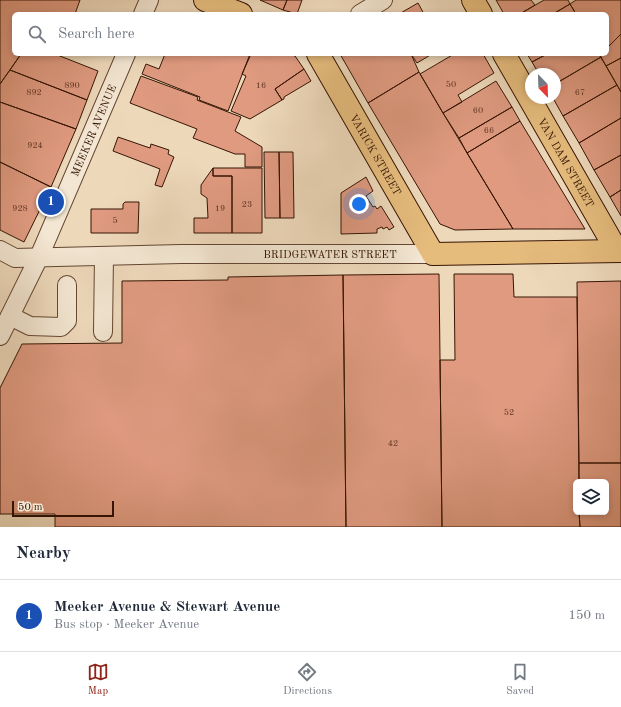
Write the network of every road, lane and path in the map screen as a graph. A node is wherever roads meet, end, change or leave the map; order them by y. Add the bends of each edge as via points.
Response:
1 (149, 0) edge
2 (205, 0) edge
3 (383, 0) edge
4 (473, 0) edge
5 (144, 12) edge
6 (236, 12) edge
7 (363, 12) edge
8 (480, 12) edge
9 (125, 56) edge
10 (319, 56) edge
11 (505, 56) edge
12 (0, 250) edge
13 (619, 251) edge
14 (433, 254) junction
15 (104, 256) junction
16 (40, 257) junction
17 (67, 285) dead end
18 (10, 316) junction
19 (103, 332) dead end
20 (0, 336) edge

1 - 5 street
2 - 6 main road
3 - 7 street
4 - 8 main road
9 - 16 street, MEEKER AVENUE
10 - 14 main road, VARICK STREET
11 - 13 main road, VAN DAM STREET
12 - 16 street, BRIDGEWATER STREET via 15,258
13 - 14 main road, BRIDGEWATER STREET
14 - 15 street, BRIDGEWATER STREET
15 - 16 street, BRIDGEWATER STREET
15 - 19 street
16 - 18 street, MEEKER AVENUE
17 - 18 street via 67,321 61,327 30,326
18 - 20 street, MEEKER AVENUE

